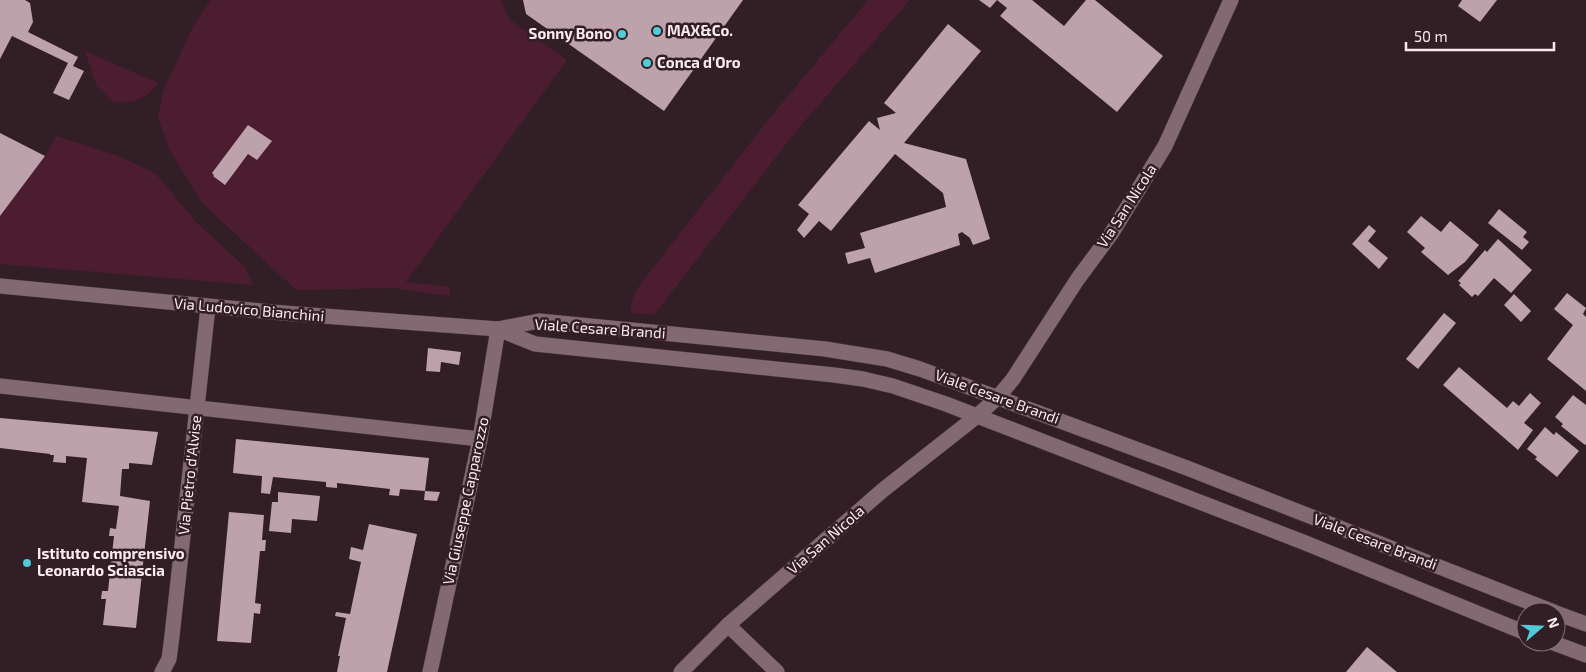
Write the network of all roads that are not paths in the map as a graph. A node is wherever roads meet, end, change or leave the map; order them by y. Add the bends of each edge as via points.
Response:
1 (1231, 0) edge
2 (0, 286) edge
3 (208, 307) junction
4 (498, 330) junction
5 (0, 386) edge
6 (998, 397) junction
7 (197, 408) junction
8 (977, 416) junction
9 (480, 440) junction
10 (1530, 602) edge
11 (1566, 616) edge
12 (1586, 624) edge
13 (728, 625) junction
14 (1516, 628) edge
15 (1566, 648) edge
16 (1586, 655) edge
17 (162, 672) edge
18 (430, 672) edge
19 (681, 672) edge
20 (777, 672) edge

1 - 6 street, Via San Nicola via 1165,146 1110,234
2 - 3 street, Via Ludovico Bianchini
3 - 4 street, Via Ludovico Bianchini
3 - 7 street, Via Pietro d'Alvise
4 - 6 street, Viale Cesare Brandi via 539,321 825,349 895,362
4 - 8 street, Viale Cesare Brandi via 535,344 863,379 902,389
4 - 9 street, Via Giuseppe Capparozzo
5 - 7 street
6 - 8 street, Via San Nicola
6 - 10 street, Viale Cesare Brandi
7 - 9 street
7 - 17 street, Via Pietro d'Alvise via 171,643 169,658
8 - 13 street, Via San Nicola via 883,490
8 - 14 street, Viale Cesare Brandi
9 - 18 street, Via Giuseppe Capparozzo
11 - 12 street, Viale Cesare Brandi
13 - 19 street, Via San Nicola
13 - 20 street
15 - 16 street

